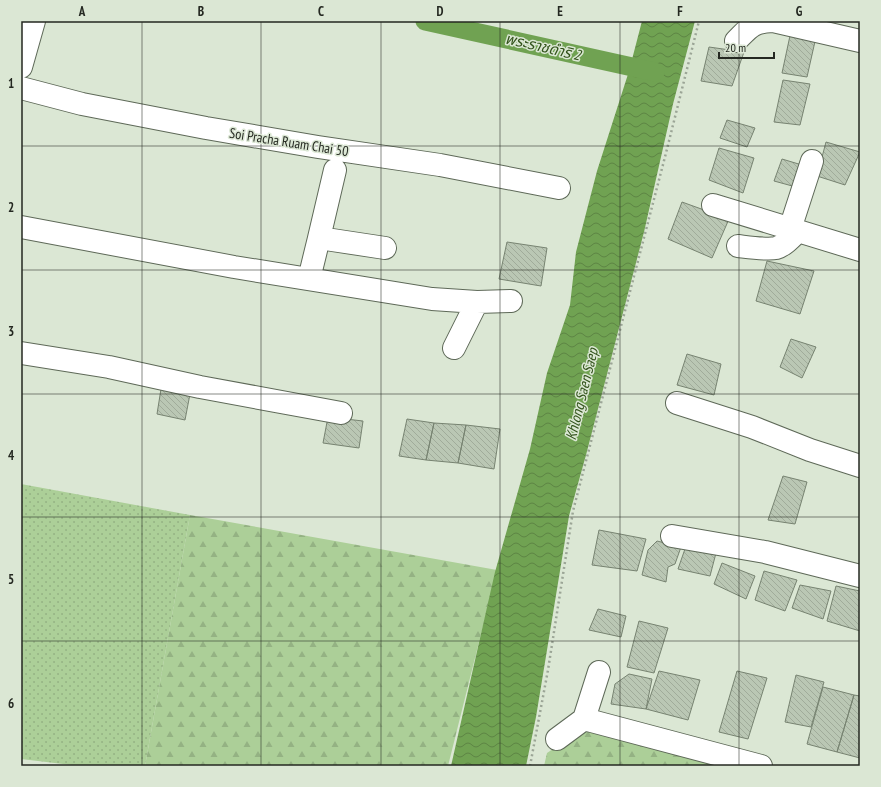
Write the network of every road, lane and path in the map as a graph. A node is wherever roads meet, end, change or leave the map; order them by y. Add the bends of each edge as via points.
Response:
1 (34, 21) edge
2 (699, 21) edge
3 (736, 40) dead end
4 (860, 41) edge
5 (21, 67) edge
6 (21, 88) edge
7 (812, 161) dead end
8 (335, 170) dead end
9 (559, 188) dead end
10 (713, 205) dead end
11 (21, 227) edge
12 (794, 230) junction
13 (319, 238) junction
14 (738, 246) dead end
15 (385, 248) dead end
16 (860, 250) edge
17 (310, 279) junction
18 (511, 301) dead end
19 (477, 302) junction
20 (454, 348) dead end
21 (21, 353) edge
22 (677, 403) dead end
23 (341, 413) dead end
24 (860, 466) edge
25 (672, 536) dead end
26 (860, 576) edge
27 (599, 672) dead end
28 (584, 719) junction
29 (557, 739) dead end
30 (530, 766) edge
31 (761, 766) edge

1 - 5 street
2 - 30 path via 573,511
3 - 4 street via 753,25 773,21
6 - 9 street, Soi Pracha Ruam Chai 50 via 82,104 206,128 440,165
7 - 12 street
8 - 13 street
10 - 12 street
11 - 17 street
12 - 14 street via 786,243 776,248
12 - 16 street
13 - 15 street
13 - 17 street
17 - 19 street via 432,299
18 - 19 street
19 - 20 street
21 - 23 street via 109,367
22 - 24 street
25 - 26 street via 765,552
27 - 28 street
28 - 29 street
28 - 31 street

